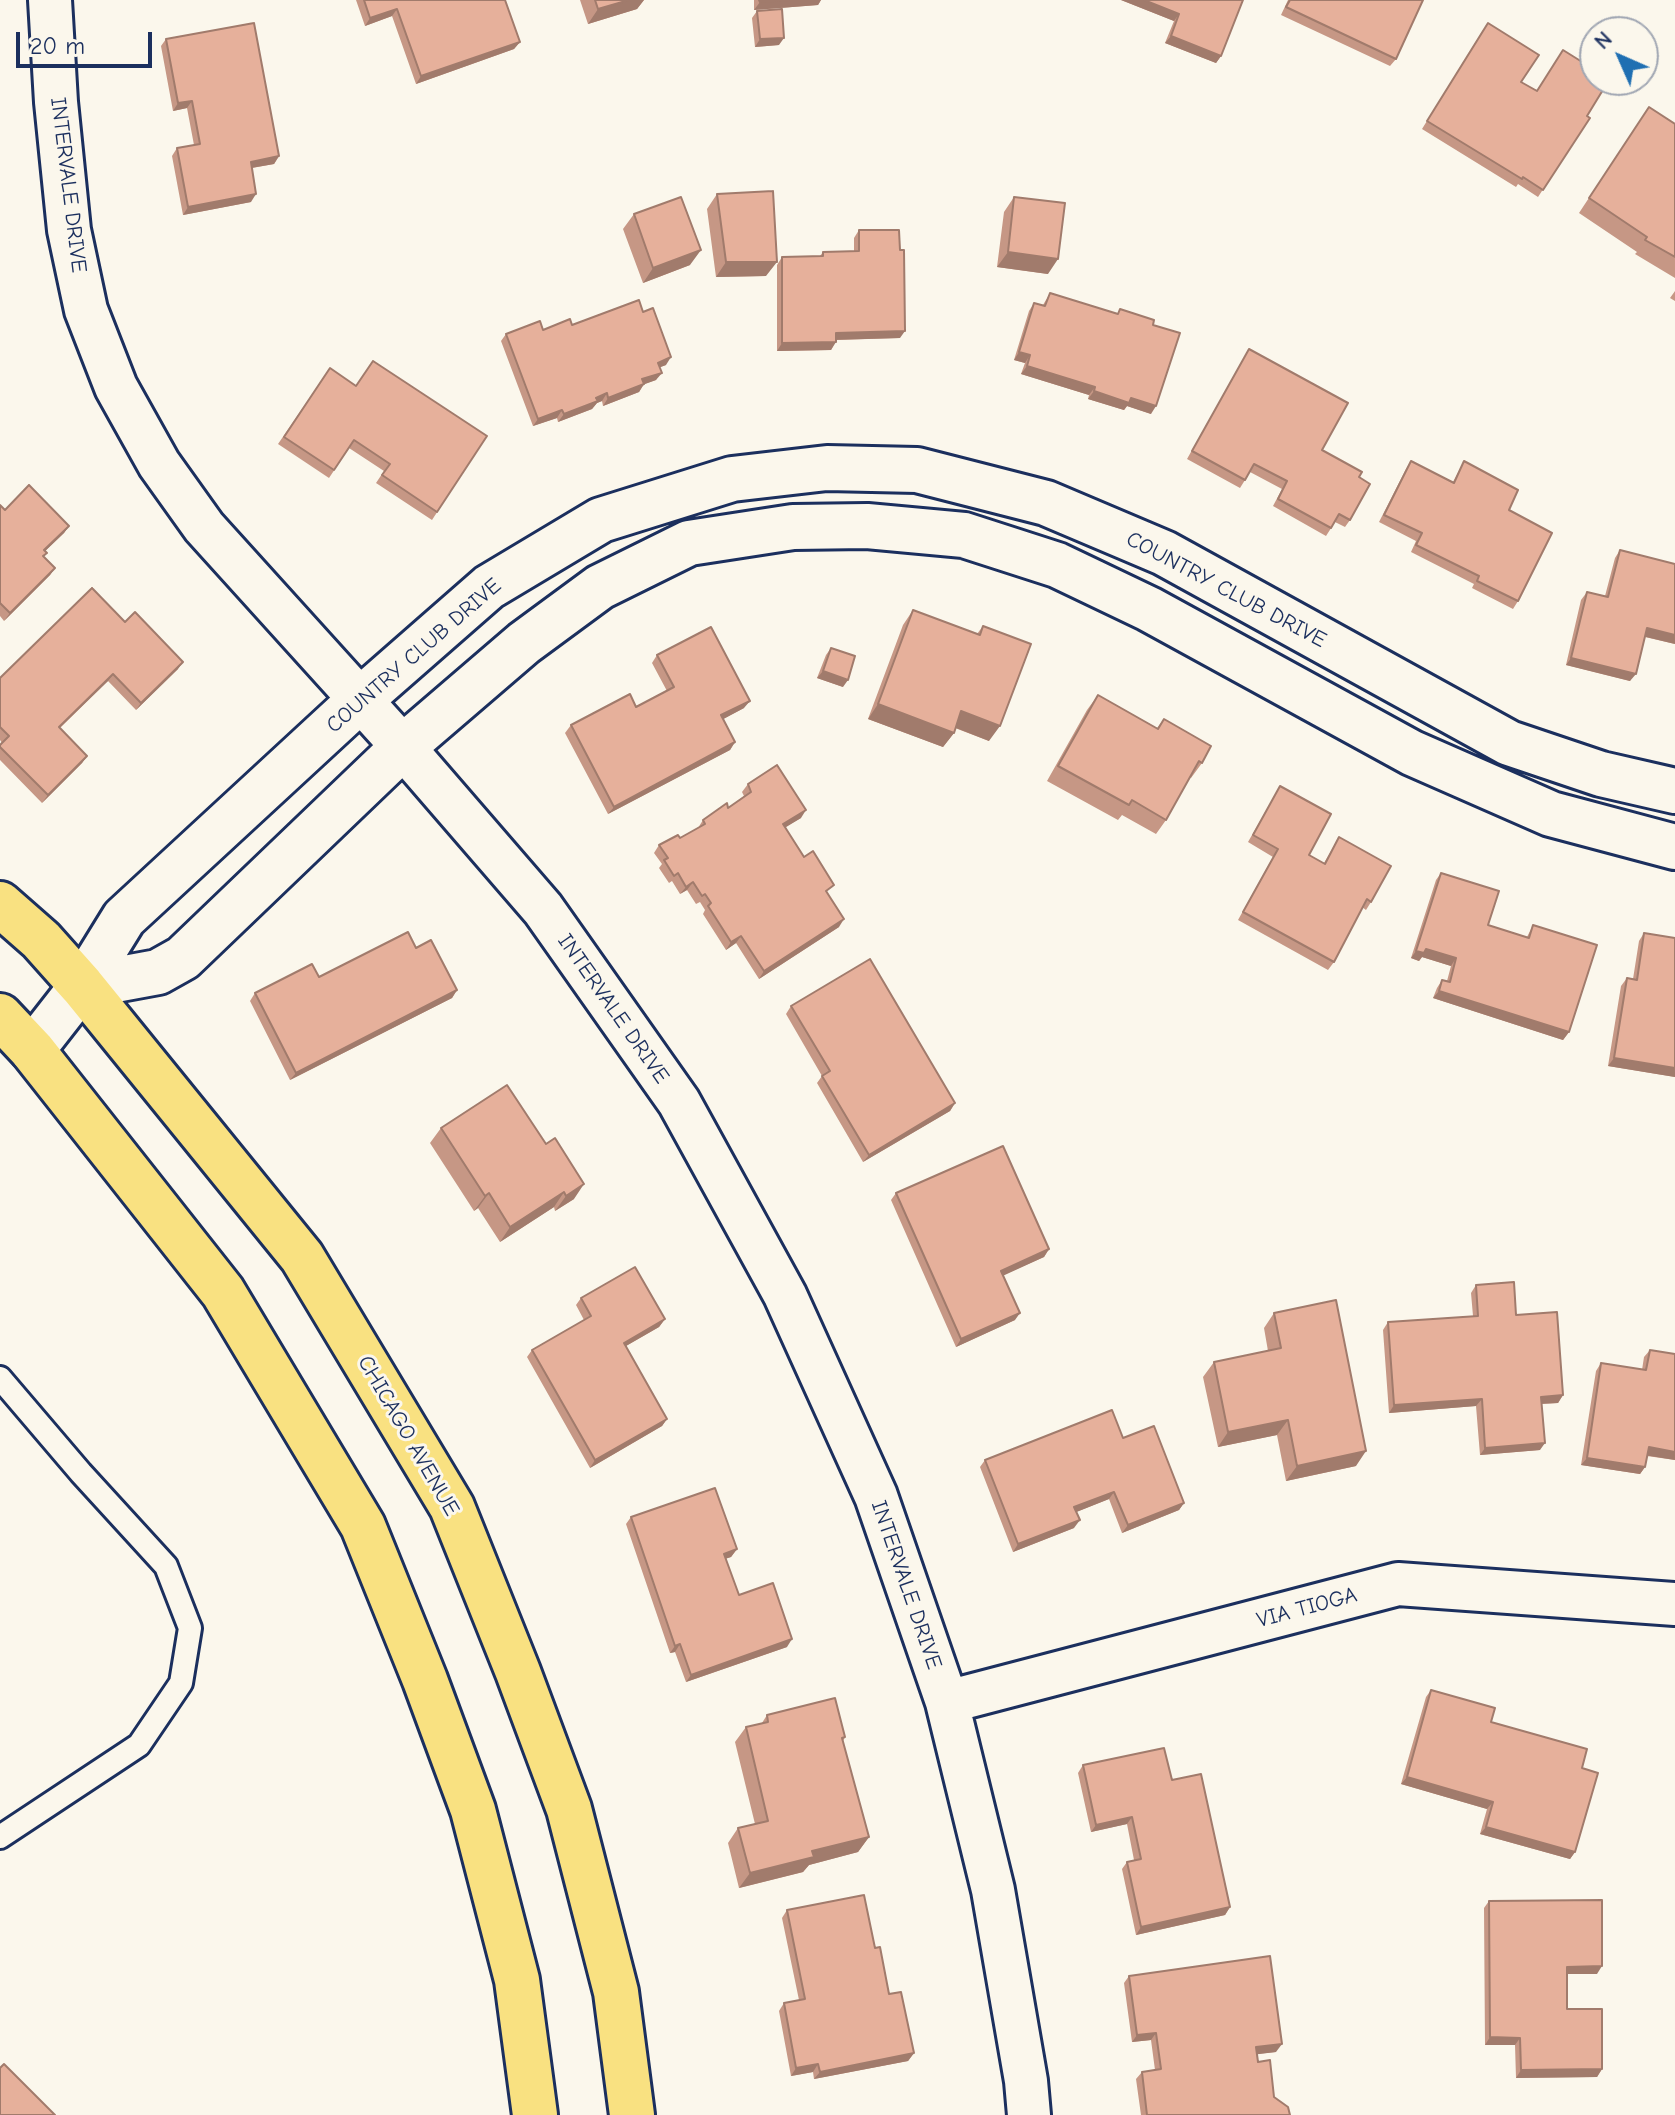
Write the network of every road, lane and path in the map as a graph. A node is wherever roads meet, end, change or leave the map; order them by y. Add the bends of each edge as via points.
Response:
1 (50, 0) edge
2 (360, 700) junction
3 (403, 747) junction
4 (1675, 791) edge
5 (1675, 847) edge
6 (0, 904) edge
7 (82, 986) junction
8 (0, 1016) edge
9 (32, 1050) junction
10 (0, 1378) edge
11 (1675, 1604) edge
12 (947, 1702) junction
13 (0, 1837) edge
14 (535, 2115) edge
15 (632, 2115) edge
16 (1029, 2115) edge

1 - 2 street, INTERVALE DRIVE via 69,230 86,310 116,387 159,464 204,527
2 - 3 street, INTERVALE DRIVE
2 - 4 street, COUNTRY CLUB DRIVE via 489,587 601,520 732,479 827,468 917,470 1046,503 1164,553 1509,743 1601,774
2 - 7 street, COUNTRY CLUB DRIVE via 124,918
3 - 5 street via 524,643 600,587 689,543 793,527 867,526 964,535 1057,565 1149,609 1412,753 1551,814
3 - 7 street via 183,958 158,972
3 - 12 street, INTERVALE DRIVE via 543,909 679,1102 785,1295 869,1482
6 - 7 main road, CHICAGO AVENUE
7 - 9 street, COUNTRY CLUB DRIVE
7 - 15 main road, CHICAGO AVENUE via 302,1257 452,1507 569,1809 616,1992
8 - 9 main road
9 - 14 main road via 223,1292 363,1526 473,1810 517,1980
10 - 13 lane via 166,1566 190,1628 181,1683 139,1745
11 - 12 street, VIA TIOGA via 1398,1584
12 - 16 street, INTERVALE DRIVE via 993,1890

